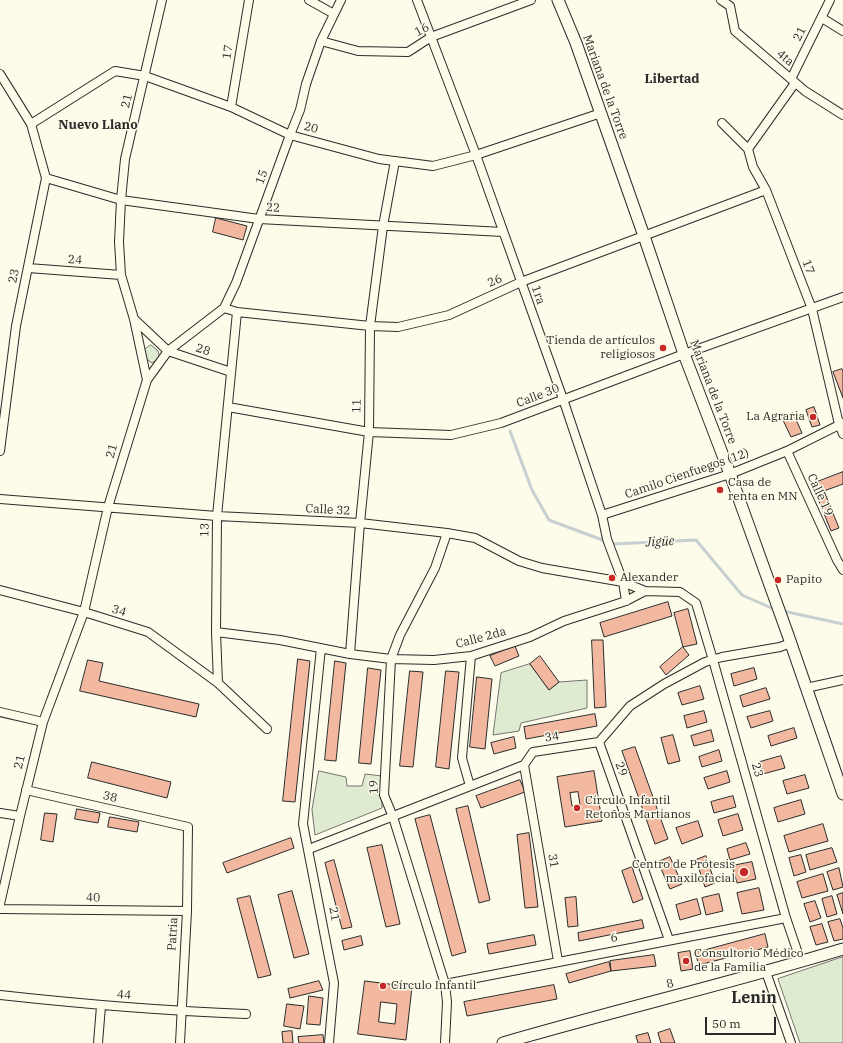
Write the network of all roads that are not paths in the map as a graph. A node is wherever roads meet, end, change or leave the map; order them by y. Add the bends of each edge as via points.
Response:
1 (162, 0) edge
2 (249, 0) edge
3 (309, 0) edge
4 (341, 0) edge
5 (417, 0) edge
6 (531, 0) edge
7 (558, 0) edge
8 (721, 0) edge
9 (830, 0) edge
10 (334, 14) junction
11 (822, 18) junction
12 (843, 31) edge
13 (431, 37) junction
14 (321, 41) junction
15 (0, 74) edge
16 (145, 76) junction
17 (793, 81) junction
18 (232, 107) junction
19 (601, 113) junction
20 (843, 115) edge
21 (722, 123) dead end
22 (32, 124) junction
23 (290, 135) junction
24 (748, 148) junction
25 (476, 155) junction
26 (395, 160) junction
27 (46, 178) junction
28 (766, 190) junction
29 (121, 200) junction
30 (259, 219) junction
31 (383, 226) junction
32 (503, 232) junction
33 (644, 236) junction
34 (28, 268) junction
35 (122, 275) junction
36 (521, 282) junction
37 (843, 297) edge
38 (224, 308) junction
39 (812, 309) junction
40 (237, 312) junction
41 (134, 319) junction
42 (370, 326) junction
43 (168, 351) junction
44 (684, 354) junction
45 (231, 372) junction
46 (147, 380) junction
47 (563, 399) junction
48 (228, 407) junction
49 (2, 411) edge
50 (841, 424) edge
51 (369, 432) junction
52 (843, 434) edge
53 (0, 451) edge
54 (787, 451) junction
55 (730, 474) junction
56 (0, 499) edge
57 (108, 507) junction
58 (602, 515) junction
59 (217, 516) junction
60 (360, 523) junction
61 (447, 533) junction
62 (843, 570) edge
63 (622, 582) junction
64 (0, 590) edge
65 (645, 591) junction
66 (680, 592) joint
67 (626, 601) junction
68 (84, 612) junction
69 (216, 632) junction
70 (791, 643) junction
71 (321, 648) junction
72 (350, 654) junction
73 (471, 656) junction
74 (391, 659) junction
75 (713, 660) junction
76 (843, 680) edge
77 (218, 682) junction
78 (806, 688) junction
79 (0, 712) edge
80 (43, 722) junction
81 (267, 729) dead end
82 (599, 742) junction
83 (524, 766) junction
84 (470, 786) junction
85 (26, 790) junction
86 (843, 794) edge
87 (0, 813) edge
88 (20, 816) junction
89 (393, 817) junction
90 (188, 827) joint
91 (309, 849) junction
92 (0, 904) edge
93 (0, 909) edge
94 (187, 911) junction
95 (786, 918) junction
96 (669, 940) junction
97 (843, 949) edge
98 (558, 961) junction
99 (801, 962) junction
100 (766, 972) junction
101 (445, 984) junction
102 (0, 995) edge
103 (102, 1006) junction
104 (181, 1012) junction
105 (246, 1014) dead end
106 (98, 1043) edge
107 (180, 1043) edge
108 (329, 1043) edge
109 (445, 1043) edge
110 (503, 1043) edge
111 (791, 1043) edge

1 - 16 street, 21
2 - 18 street, 17
3 - 10 street
4 - 10 street, 15
5 - 13 street, 1ra
6 - 13 street, 16
7 - 19 street, Mariana de la Torre
8 - 17 street, 4ta via 730,6 735,31
9 - 11 street, 21
10 - 14 street, 15
11 - 12 street
11 - 17 street, 21
13 - 14 street, 16 via 408,52 358,50
13 - 25 street, 1ra
14 - 23 street, 15
15 - 22 street
16 - 18 street, 20
16 - 22 street, 20 via 115,70
16 - 29 street, 21 via 125,159
17 - 20 street, 4ta
17 - 24 street, 21
18 - 23 street, 20
19 - 25 street, 20
19 - 33 street, Mariana de la Torre
21 - 24 street
22 - 27 street
23 - 26 street, 20 via 379,159
23 - 30 street, 15
24 - 28 street, 17 via 753,167
25 - 26 street, 20 via 433,166
25 - 32 street, 1ra
26 - 31 street, 11
27 - 29 street, 22
27 - 34 street, 23
28 - 33 street, 26
28 - 39 street, 17
29 - 30 street, 22
29 - 35 street, 21 via 119,242
30 - 31 street, 22
30 - 38 street, 15 via 236,283
31 - 32 street, 22
31 - 42 street, 11
32 - 36 street, 1ra
33 - 36 street, 26
33 - 44 street, Mariana de la Torre
34 - 35 street, 24
34 - 49 street, 23
35 - 41 street, 21
36 - 42 street, 26 via 449,315 398,327
36 - 47 street, 1ra
37 - 39 street, Calle 30
38 - 40 street, 26
38 - 43 street, 15
39 - 44 street, Calle 30
39 - 50 street, 17
40 - 42 street, 26
40 - 45 street, 13
41 - 43 street
41 - 46 street, 21
42 - 51 street, 11
43 - 45 street, 28
43 - 46 street, 15
44 - 47 street, Calle 30
44 - 55 street, Mariana de la Torre
45 - 48 street, 13
46 - 57 street, 21
47 - 51 street, Calle 30 via 501,423 451,435
47 - 58 street, 1ra
48 - 51 street, Calle 30
48 - 59 street, 13
49 - 53 street, 23
50 - 52 street, 17
50 - 54 street, Camilo Cienfuegos (12)
51 - 60 street, 11
54 - 55 street, Camilo Cienfuegos (12)
54 - 62 street, Calle 19
55 - 58 street, Camilo Cienfuegos (12)
55 - 70 street, Mariana de la Torre
56 - 57 street, Calle 32
57 - 59 street, Calle 32
57 - 68 street, 21
58 - 63 street, 1ra via 607,539
59 - 60 street, Calle 32
59 - 69 street, 13
60 - 61 street, Calle 32
60 - 72 street, 11
61 - 63 street, Calle 32 via 475,538 519,561 542,568
61 - 74 street, 19 via 435,568 400,635
63 - 65 street, Calle 32
63 - 67 street, 1ra
64 - 68 street, 34
65 - 66 street, Calle 2da
65 - 67 street, Calle 2da
66 - 75 street, 23 via 696,603
67 - 73 street, Calle 2da via 564,620 530,637
68 - 77 street, 34 via 148,632
68 - 80 street, 21
69 - 71 street, Calle 2da
69 - 77 street, 13
70 - 75 street
70 - 78 street, Mariana de la Torre
71 - 72 street, Calle 2da
71 - 91 street, 21 via 303,824
72 - 74 street, Calle 2da
73 - 74 street, Calle 2da via 434,660
73 - 84 street via 462,758
74 - 89 street, 19 via 384,795
75 - 82 street via 664,684 630,706
75 - 95 street, 23
76 - 78 street
77 - 81 street
78 - 86 street, Mariana de la Torre
79 - 80 street
80 - 85 street, 21
82 - 83 street, 34 via 533,752
82 - 96 street, 29
83 - 84 street, 34
83 - 98 street, 31
84 - 89 street, 34
85 - 88 street, 21
85 - 90 street, 38
87 - 88 street
88 - 92 street, 21
89 - 91 street, 34
89 - 101 street, 19
90 - 94 street, Patria
91 - 108 street, 21 via 334,983
93 - 94 street, 40
94 - 104 street, Patria
95 - 96 street, 6
95 - 99 street, 23
96 - 98 street, 6
97 - 99 street, 8
98 - 101 street, 6
99 - 100 street, 8
100 - 110 street, 8
100 - 111 street
101 - 109 street, 19
102 - 103 street, 44
103 - 104 street, 44
103 - 106 street
104 - 105 street, 44
104 - 107 street, Patria

